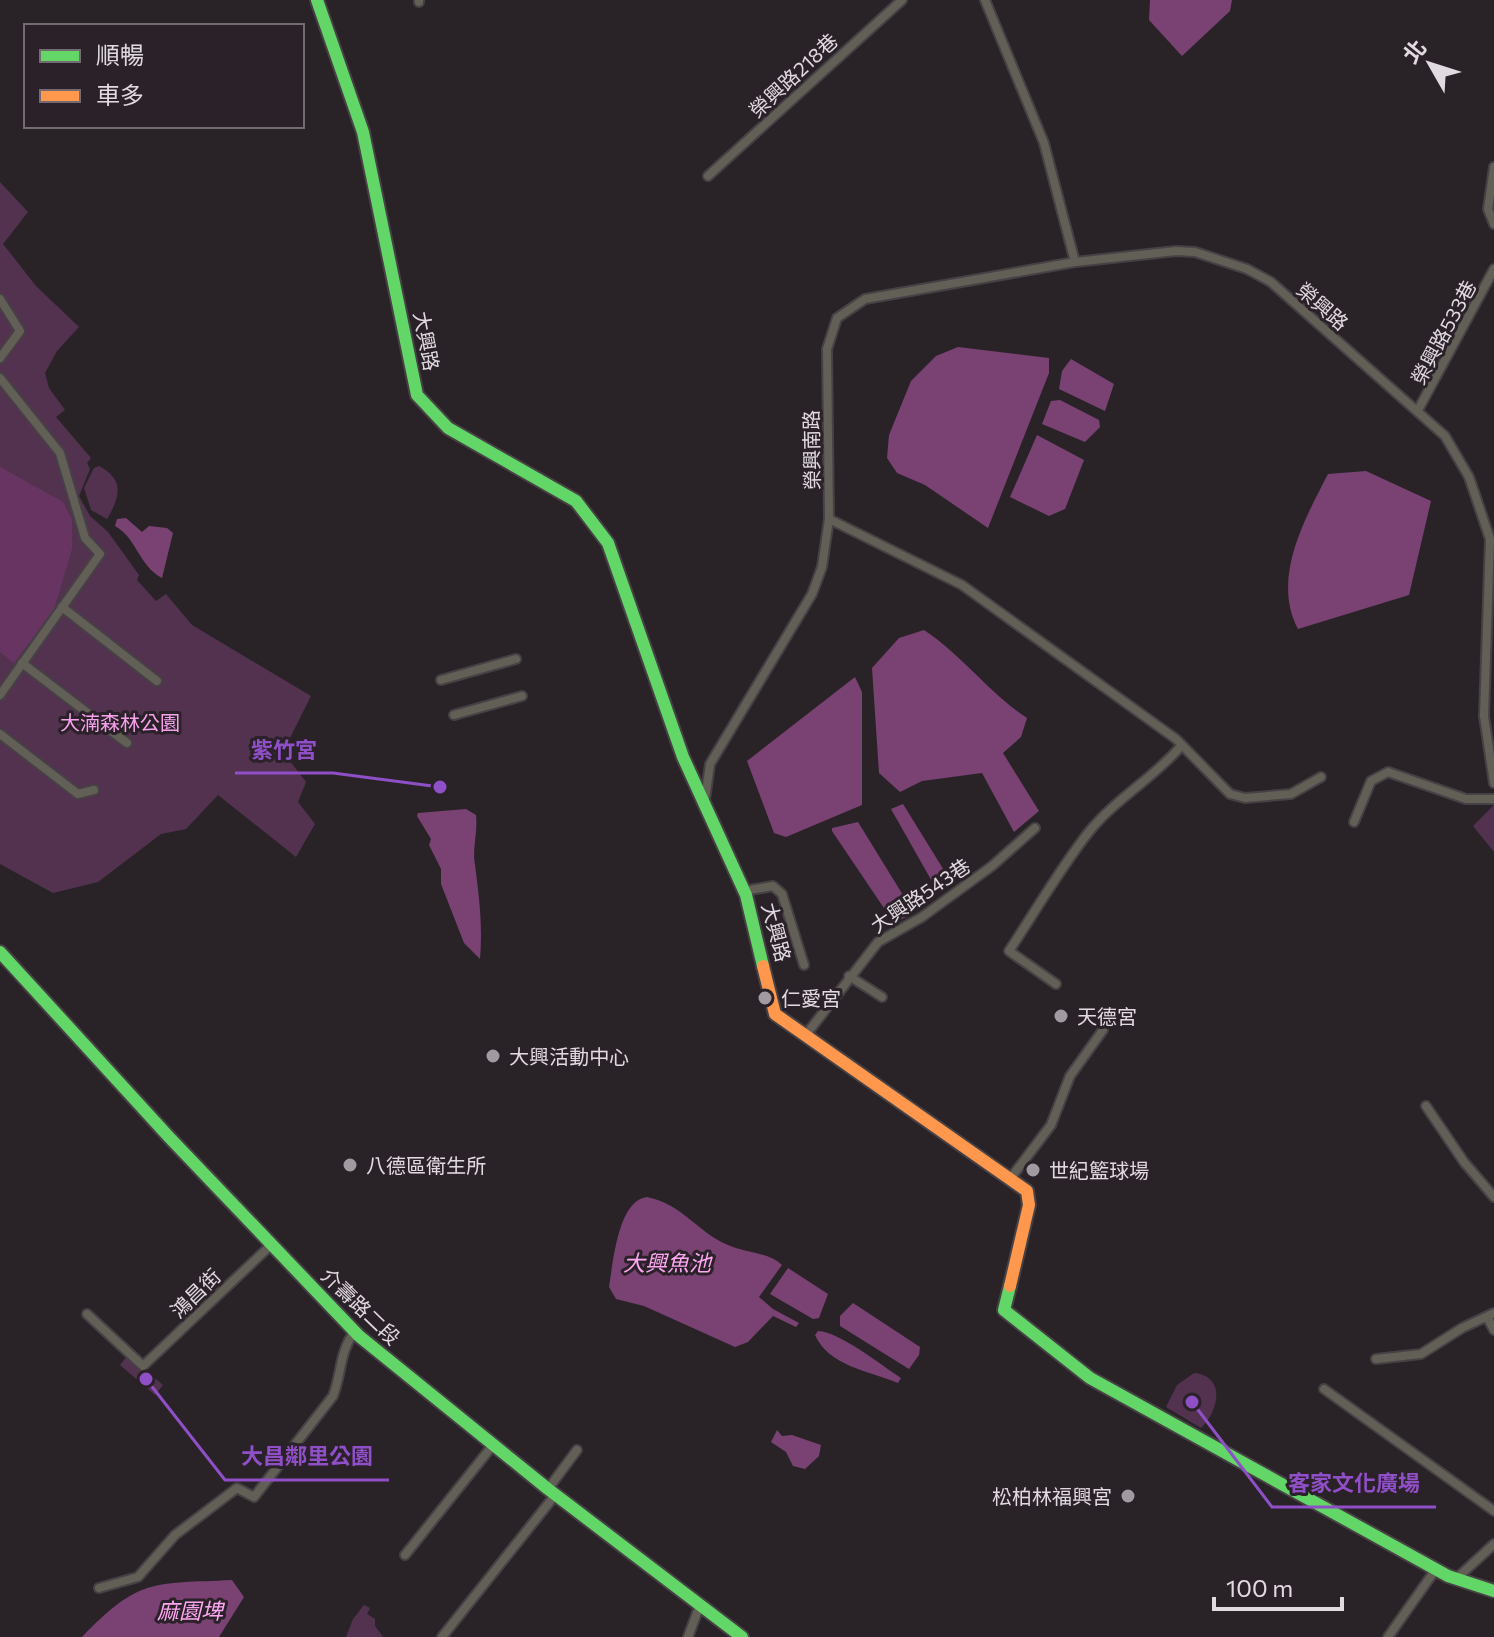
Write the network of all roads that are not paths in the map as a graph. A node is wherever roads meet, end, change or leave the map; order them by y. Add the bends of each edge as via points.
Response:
1 (317, 0) edge
2 (902, 0) edge
3 (985, 0) edge
4 (1494, 167) edge
5 (708, 176) dead end
6 (1494, 224) edge
7 (1075, 262) junction
8 (1494, 269) edge
9 (0, 299) edge
10 (0, 358) edge
11 (0, 378) edge
12 (1418, 410) junction
13 (829, 519) junction
14 (62, 607) junction
15 (516, 659) dead end
16 (22, 663) junction
17 (441, 680) dead end
18 (157, 681) dead end
19 (0, 695) edge
20 (522, 696) dead end
21 (454, 715) dead end
22 (0, 734) edge
23 (127, 743) dead end
24 (1182, 745) junction
25 (1321, 777) dead end
26 (1494, 783) edge
27 (94, 790) dead end
28 (1494, 799) edge
29 (705, 800) junction
30 (1354, 822) dead end
31 (1035, 828) dead end
32 (744, 891) junction
33 (0, 952) edge
34 (804, 965) dead end
35 (849, 976) junction
36 (1056, 984) dead end
37 (882, 997) dead end
38 (1103, 1030) dead end
39 (805, 1036) junction
40 (1426, 1106) dead end
41 (1010, 1179) junction
42 (1494, 1197) edge
43 (271, 1245) junction
44 (87, 1314) dead end
45 (1490, 1315) edge
46 (1494, 1330) edge
47 (355, 1331) junction
48 (1376, 1359) dead end
49 (1324, 1389) dead end
50 (493, 1445) junction
51 (577, 1450) dead end
52 (552, 1492) junction
53 (1494, 1511) edge
54 (1494, 1544) edge
55 (405, 1555) dead end
56 (1436, 1569) junction
57 (1456, 1579) junction
58 (99, 1588) dead end
59 (1494, 1591) edge
60 (700, 1605) junction
61 (442, 1637) edge
62 (688, 1637) edge
63 (742, 1637) edge
64 (1388, 1637) edge

1 - 29 street, 大興路 via 363,132 417,395 448,428 576,501 597,524 683,757
2 - 5 street, 榮興路218巷
3 - 7 street via 1044,143
4 - 6 street via 1488,209
7 - 12 street, 榮興路 via 1176,251 1247,269 1271,282
7 - 13 street, 榮興南路 via 865,299 837,318 827,349
8 - 12 street, 榮興路533巷
9 - 10 street via 20,331
11 - 14 street via 60,453 85,538 100,554
12 - 26 street, 榮興路 via 1460,457 1490,539 1484,716
13 - 24 street via 962,585
13 - 29 street, 榮興南路 via 812,594 710,764
14 - 16 street
14 - 18 street
15 - 17 street
16 - 19 street
16 - 23 street
20 - 21 street
22 - 27 street via 78,794
24 - 25 street via 1230,794 1245,798 1291,794
24 - 36 street via 1088,832 1009,951
28 - 30 street via 1466,799 1388,772 1371,781
29 - 32 street, 大興路
31 - 35 street, 大興路543巷 via 922,917 878,942
32 - 34 street via 773,886 782,894
32 - 39 street, 大興路 via 772,1007
33 - 43 street, 介壽路二段
35 - 37 street
35 - 39 street, 大興路543巷
38 - 41 street via 1070,1076 1051,1125
39 - 41 street, 大興路
40 - 42 street
41 - 56 street, 大興路 via 1027,1191 1029,1205 1004,1310 1090,1378
43 - 44 street, 鴻昌街 via 143,1366
43 - 47 street, 介壽路二段
45 - 46 street
45 - 48 street via 1421,1354
47 - 50 street, 介壽路二段
47 - 58 street via 340,1357 333,1396 254,1497 237,1488 175,1535 138,1577
49 - 53 street
50 - 52 street, 介壽路二段
50 - 55 street
51 - 52 street
52 - 60 street, 介壽路二段
52 - 61 street
54 - 57 street
56 - 57 street, 大興路
56 - 64 street
57 - 59 street, 大興路
60 - 62 street
60 - 63 street, 介壽路二段

